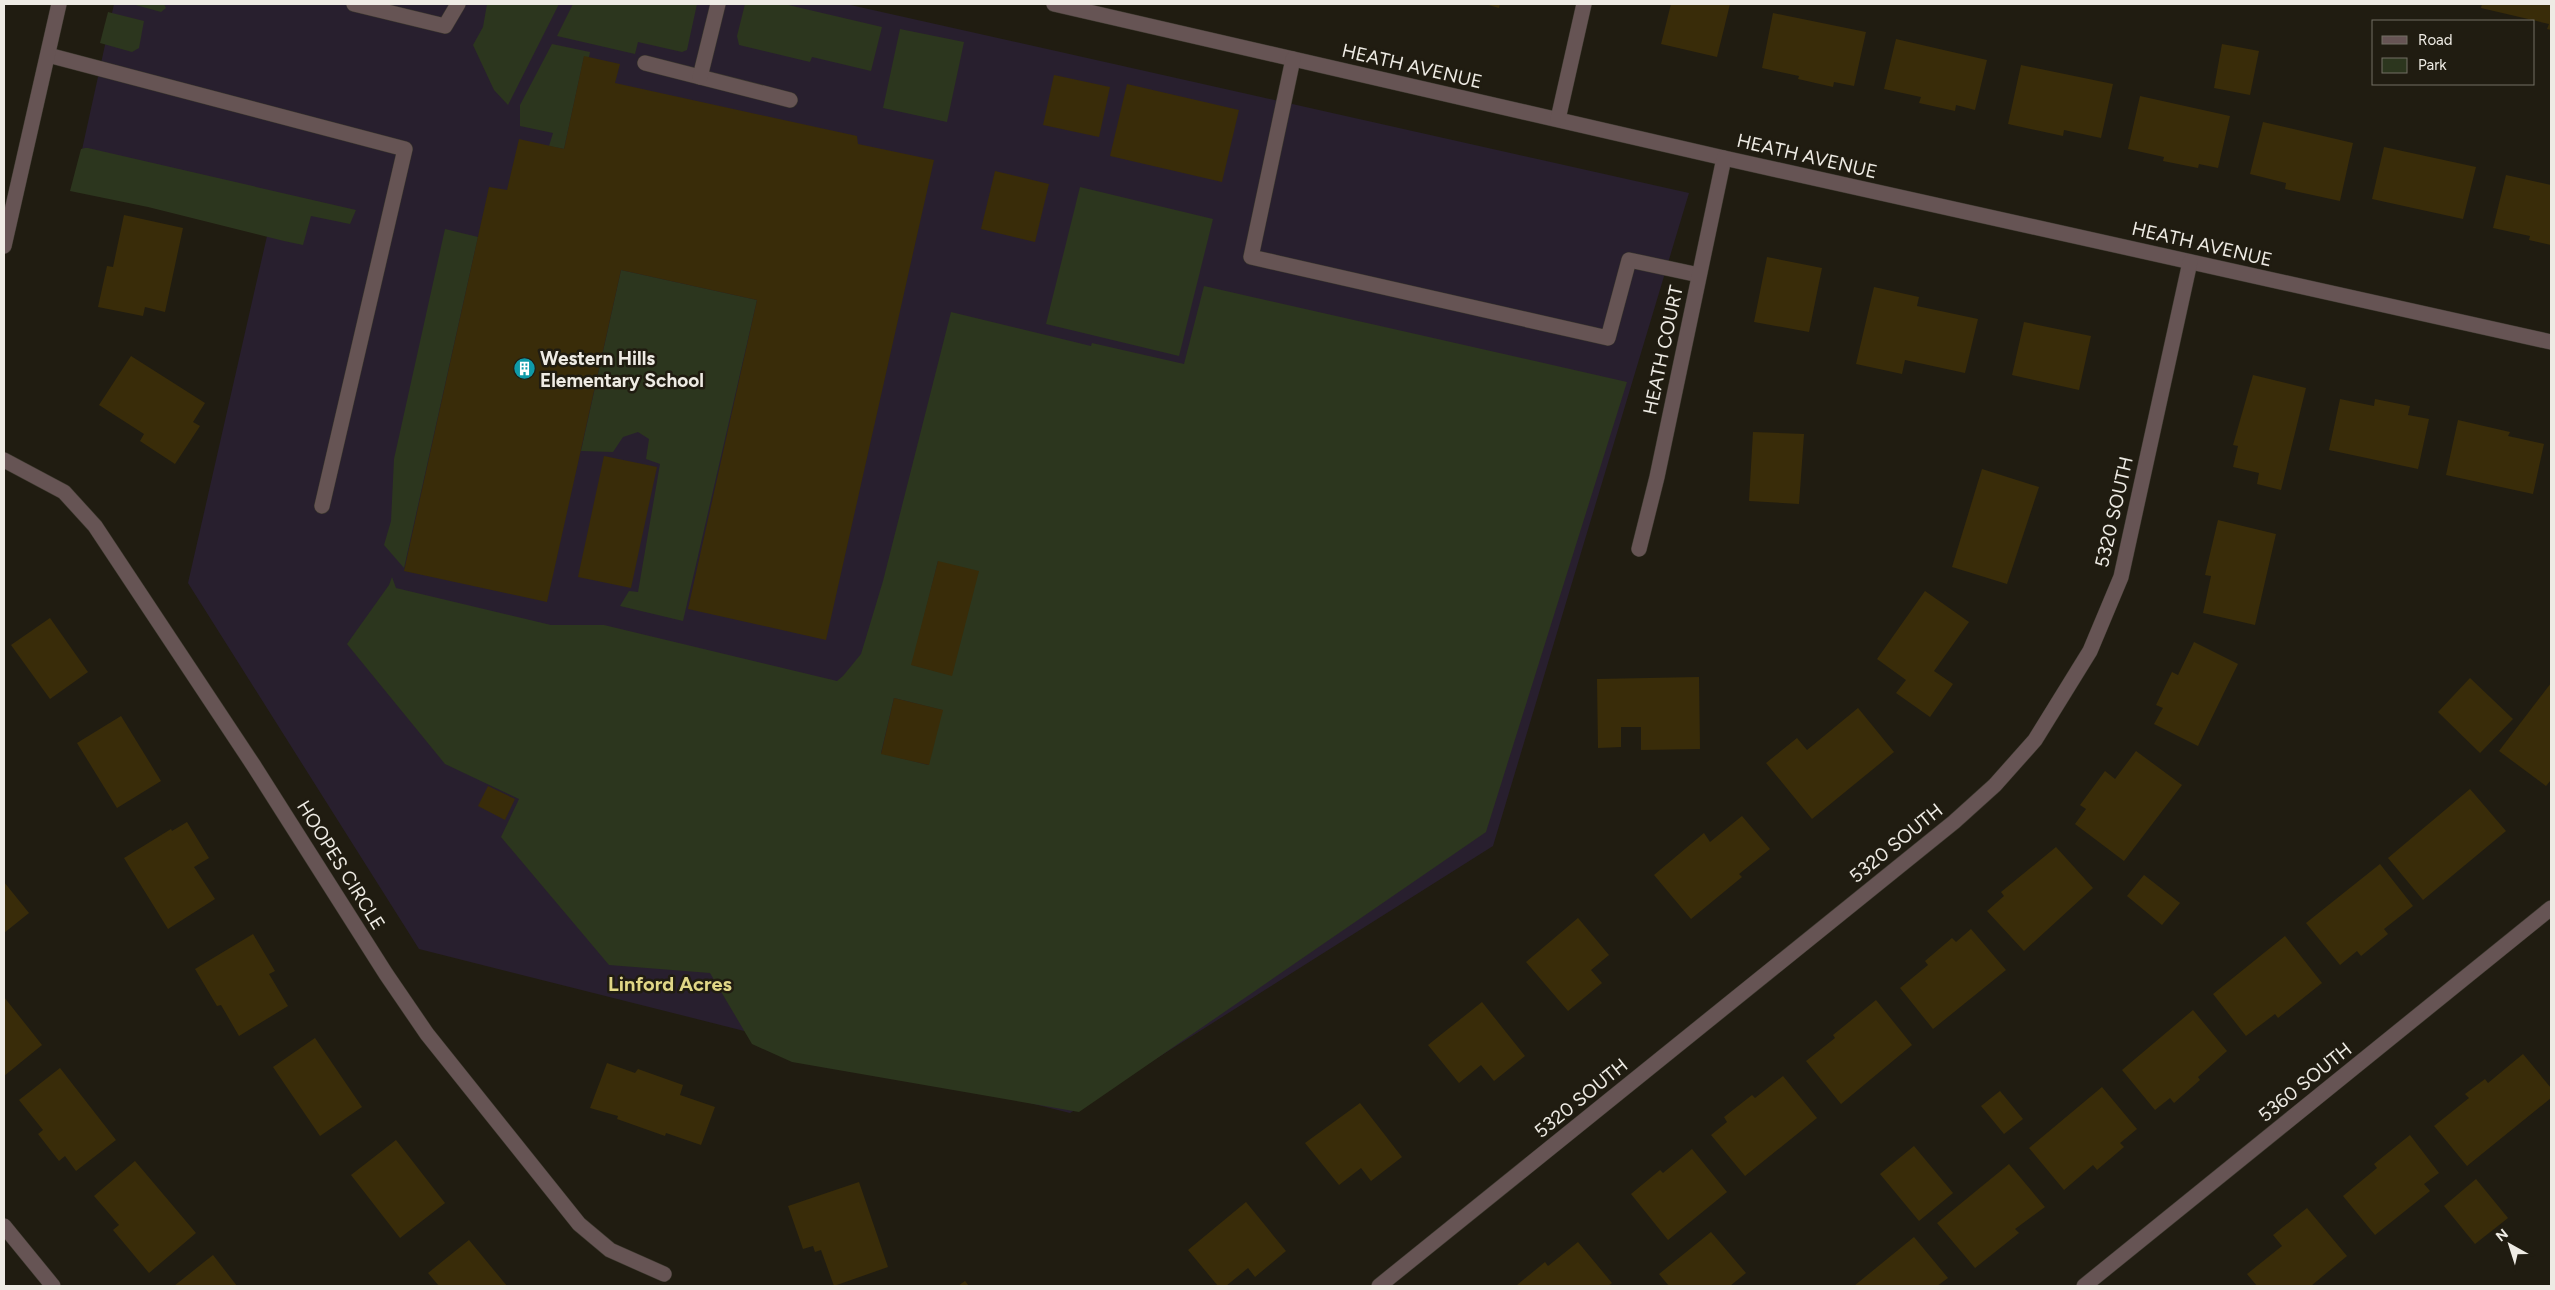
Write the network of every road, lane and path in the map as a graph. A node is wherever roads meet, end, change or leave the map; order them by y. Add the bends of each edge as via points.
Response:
1 (59, 4) edge
2 (354, 4) edge
3 (458, 4) edge
4 (718, 4) edge
5 (1054, 4) edge
6 (1584, 4) edge
7 (48, 55) junction
8 (1293, 59) junction
9 (645, 63) dead end
10 (700, 77) junction
11 (790, 100) dead end
12 (1558, 119) junction
13 (1724, 158) junction
14 (4, 246) edge
15 (2190, 262) junction
16 (1700, 275) junction
17 (2551, 342) edge
18 (4, 460) edge
19 (322, 506) dead end
20 (1639, 549) dead end
21 (2551, 908) edge
22 (4, 1226) edge
23 (664, 1274) dead end
24 (53, 1286) edge
25 (1380, 1286) edge
26 (2084, 1286) edge

1 - 7 street
2 - 3 street via 445,26
4 - 10 street
5 - 8 street, HEATH AVENUE
6 - 12 street
7 - 14 street
7 - 19 street via 404,149
8 - 12 street, HEATH AVENUE
8 - 16 street via 1251,257 1608,338 1629,260
9 - 10 street
10 - 11 street
12 - 13 street, HEATH AVENUE
13 - 15 street, HEATH AVENUE
13 - 16 street, HEATH COURT
15 - 17 street, HEATH AVENUE
15 - 25 street, 5320 SOUTH via 2120,577 2090,651 2035,740 1995,785 1954,822
16 - 20 street, HEATH COURT
18 - 23 street, HOOPES CIRCLE via 64,492 95,526 254,766 391,982 503,1132 579,1224 610,1250
21 - 26 street, 5360 SOUTH
22 - 24 street

